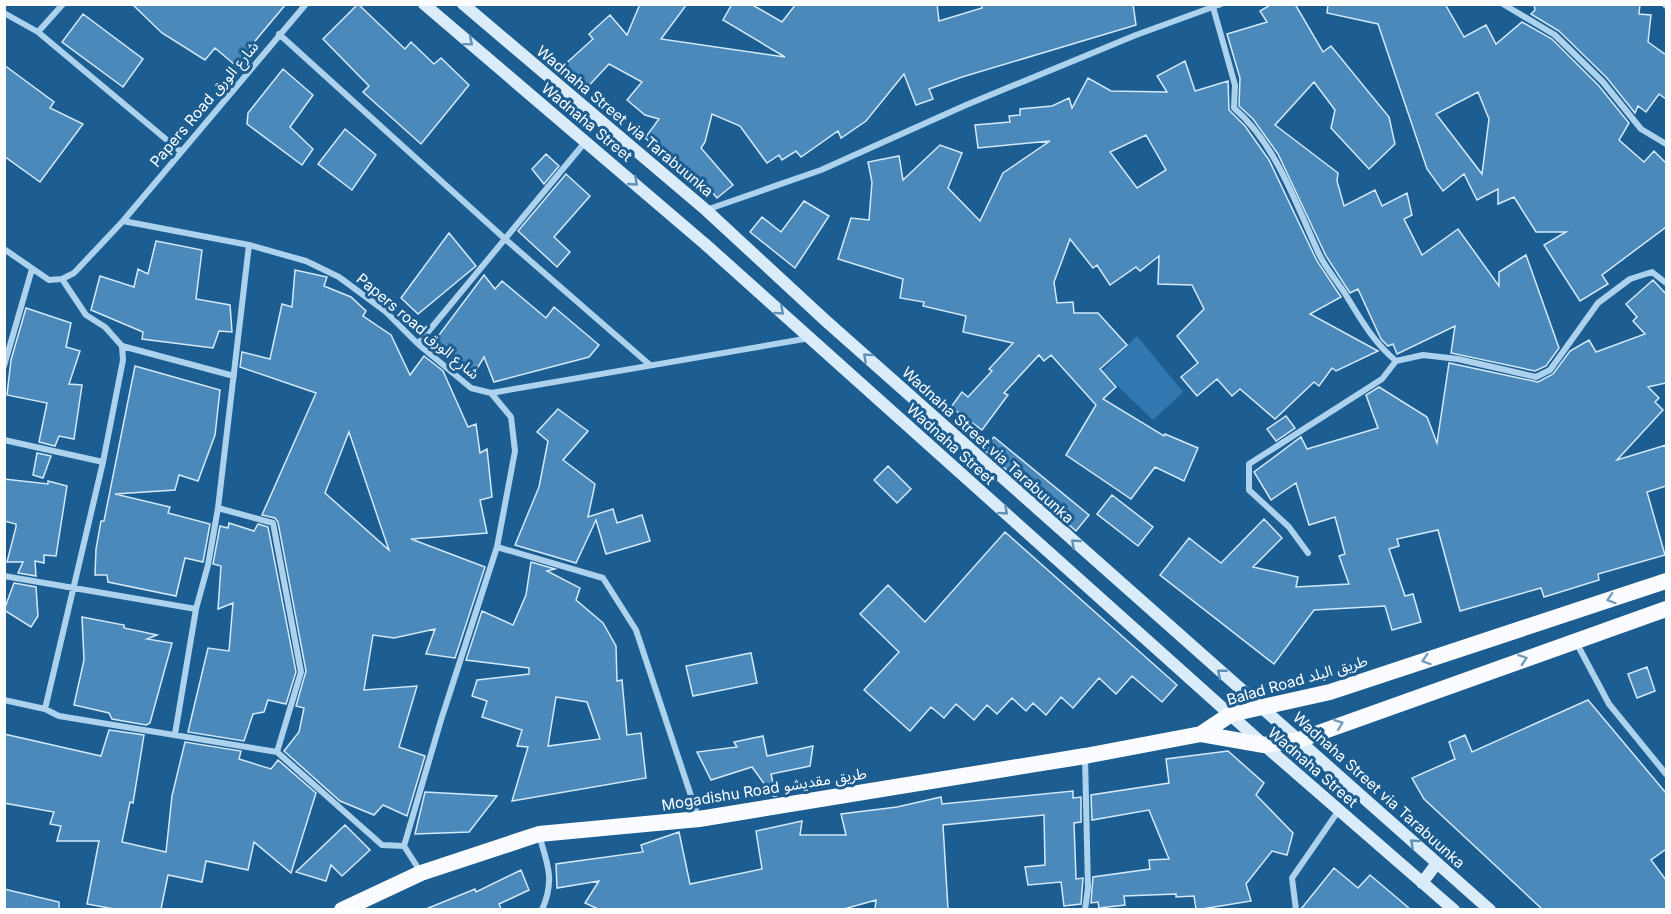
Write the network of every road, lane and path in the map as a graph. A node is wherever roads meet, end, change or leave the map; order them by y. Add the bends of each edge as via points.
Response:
1 (63, 4) edge
2 (306, 4) edge
3 (424, 4) edge
4 (463, 4) edge
5 (1221, 4) edge
6 (1503, 4) edge
7 (1213, 7) junction
8 (4, 13) edge
9 (38, 32) junction
10 (279, 34) junction
11 (586, 140) junction
12 (1666, 144) edge
13 (180, 151) junction
14 (706, 210) junction
15 (123, 221) junction
16 (504, 238) junction
17 (249, 245) junction
18 (4, 249) edge
19 (32, 269) junction
20 (62, 279) junction
21 (1666, 283) edge
22 (810, 338) junction
23 (418, 344) junction
24 (122, 346) junction
25 (1396, 361) junction
26 (650, 365) junction
27 (4, 366) edge
28 (234, 376) junction
29 (491, 393) junction
30 (4, 440) edge
31 (103, 462) junction
32 (219, 508) junction
33 (497, 547) junction
34 (1308, 553) dead end
35 (4, 576) edge
36 (1666, 581) edge
37 (72, 588) junction
38 (196, 609) junction
39 (1666, 609) edge
40 (1575, 641) junction
41 (4, 700) edge
42 (1263, 706) junction
43 (45, 709) junction
44 (1231, 714) junction
45 (175, 734) junction
46 (1201, 734) junction
47 (1299, 740) junction
48 (1264, 745) junction
49 (277, 752) junction
50 (1085, 756) junction
51 (1666, 774) edge
52 (1339, 810) junction
53 (699, 819) junction
54 (539, 834) junction
55 (405, 846) junction
56 (1437, 863) junction
57 (421, 873) junction
58 (1422, 883) junction
59 (342, 909) edge
60 (542, 909) edge
61 (1085, 909) edge
62 (1296, 909) edge
63 (1454, 909) edge
64 (1490, 909) edge

1 - 9 street
2 - 10 street, Papers Road شارع الورق
3 -> 11 main road, Wadnaha Street
4 - 14 main road, Wadnaha Street via Tarabuunka
5 - 7 street
6 - 12 street via 1555,35 1603,82 1641,129
7 - 14 street via 966,105 821,170
7 - 25 street via 1235,85 1234,108 1252,123 1304,216 1320,255 1378,346
8 - 9 street
9 - 13 street
10 - 13 street, Papers Road شارع الورق
10 - 16 street
11 - 16 street
11 -> 22 main road, Wadnaha Street
13 - 15 street, Papers Road شارع الورق
42 -> 14 main road, Wadnaha Street via Tarabuunka via 1212,666
15 - 17 street, Papers road شارع الورق
15 - 20 street via 74,273
16 - 23 street
16 - 26 street
17 - 23 street, Papers road شارع الورق via 306,261 339,277 386,311
17 - 28 street
18 - 19 street
19 - 20 street via 49,280
19 - 27 street
20 - 24 street via 86,315 105,327
21 - 25 street via 1652,272 1630,279 1598,303 1550,370 1536,376 1423,355
22 - 26 street
22 -> 44 main road, Wadnaha Street
23 - 29 street, Papers road شارع الورق via 471,388
24 - 28 street
24 - 31 street via 123,360
25 - 34 street via 1382,379 1249,465 1249,490 1289,526
26 - 29 street
28 - 32 street
29 - 33 street, Papers road شارع الورق via 511,417 516,451
30 - 31 street
31 - 37 street
32 - 38 street
32 - 49 street via 273,523 301,672
33 - 53 street via 603,578 636,630
33 - 55 street, Papers road شارع الورق
35 - 37 street
36 -> 42 highway, Balad Road طريق البلد via 1330,692
37 - 38 street
37 - 43 street
38 - 45 street
39 - 40 highway
47 -> 40 highway
40 - 51 street via 1609,704
41 - 43 street
42 - 44 highway, Balad Road طريق البلد
42 - 47 main road, Wadnaha Street via Tarabuunka
43 - 45 street via 59,716
44 - 46 highway, Balad Road طريق البلد
44 - 48 main road, Wadnaha Street
45 - 49 street
46 - 48 highway
46 - 50 highway, Mogadishu Road طريق مقديشو
47 - 48 highway
56 -> 47 main road, Wadnaha Street via Tarabuunka
48 - 52 main road, Wadnaha Street
49 - 55 street via 382,845
50 - 53 highway, Mogadishu Road طريق مقديشو
50 - 61 street
52 - 58 main road, Wadnaha Street
52 - 62 street via 1292,878
53 - 54 highway, Mogadishu Road طريق مقديشو
54 - 57 highway, Mogadishu Road طريق مقديشو
54 - 60 street via 550,871 551,890
55 - 57 street
56 - 58 main road
56 - 64 main road, Wadnaha Street via Tarabuunka
57 - 59 highway, Mogadishu Road طريق مقديشو
58 - 63 main road, Wadnaha Street

